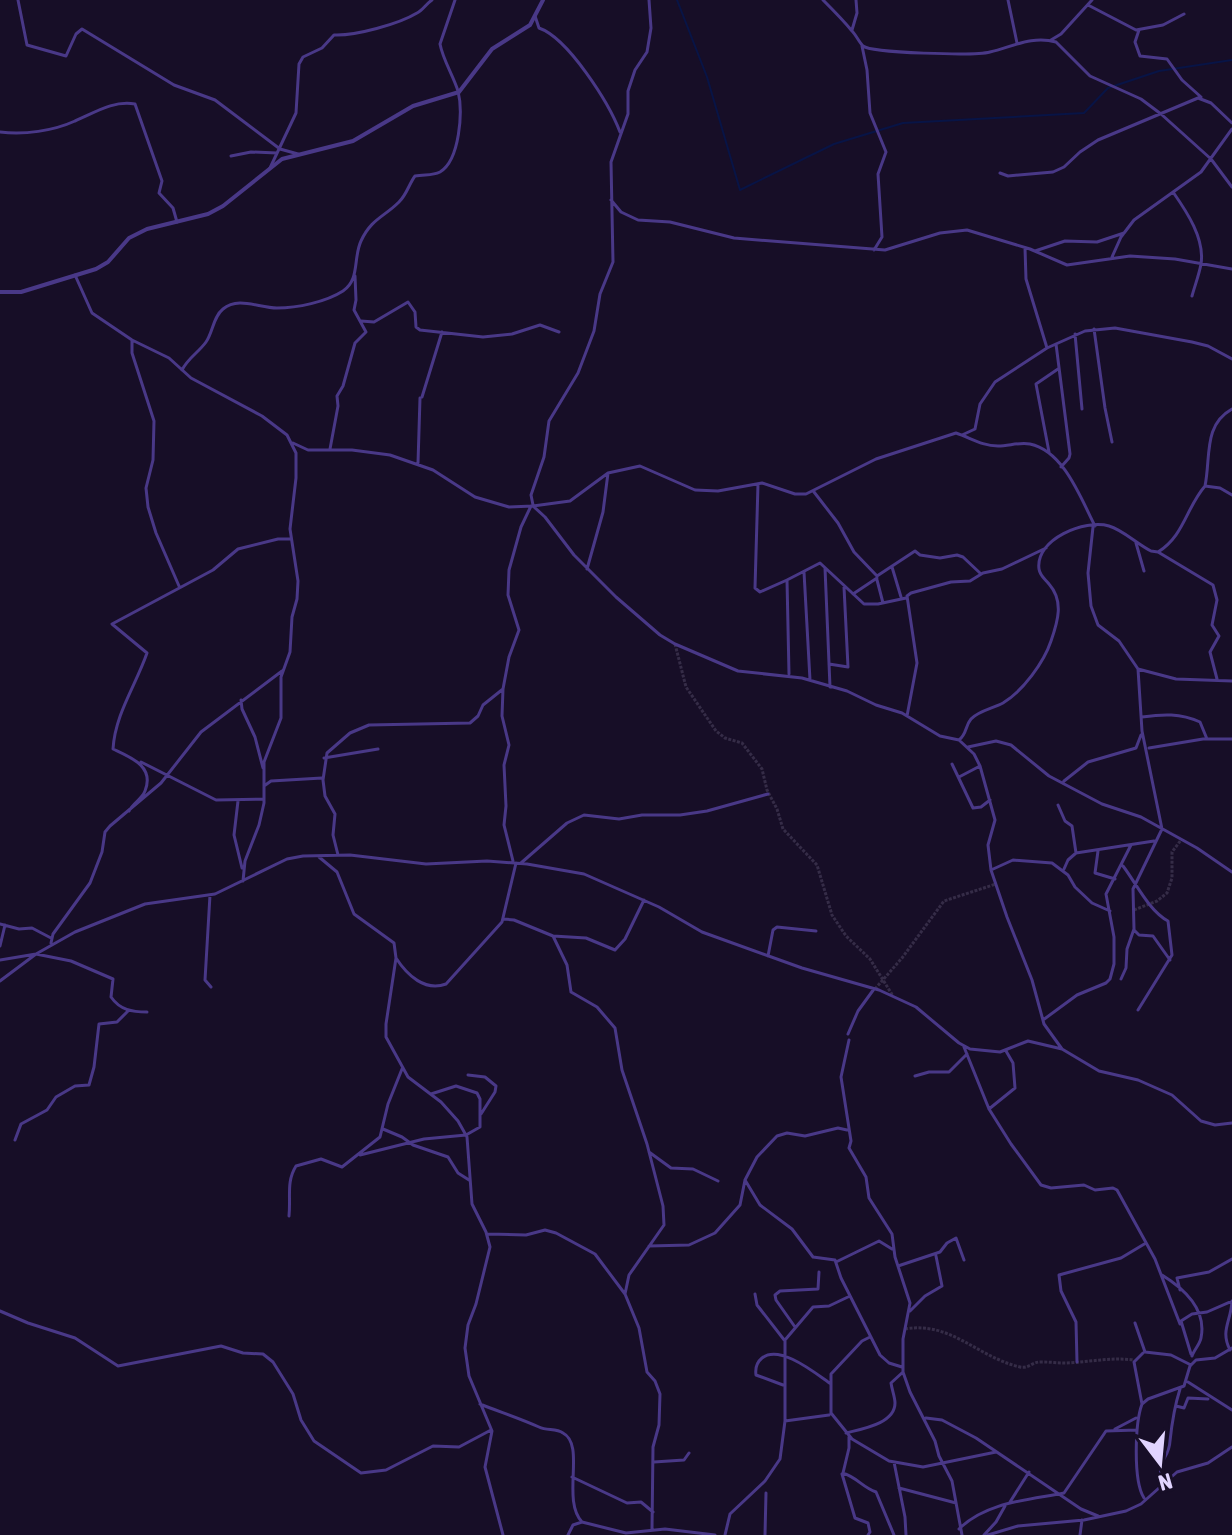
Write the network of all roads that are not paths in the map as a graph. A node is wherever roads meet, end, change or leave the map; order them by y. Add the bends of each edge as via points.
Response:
1 (18, 0) edge
2 (432, 0) edge
3 (455, 0) edge
4 (543, 0) edge
5 (649, 0) edge
6 (823, 0) edge
7 (856, 0) edge
8 (1008, 0) edge
9 (1092, 0) edge
10 (1088, 5) junction
11 (1184, 14) dead end
12 (535, 16) junction
13 (852, 30) junction
14 (1139, 30) junction
15 (1051, 40) junction
16 (1017, 43) junction
17 (862, 45) junction
18 (459, 92) junction
19 (1201, 97) junction
20 (1161, 114) junction
21 (1232, 123) edge
22 (1232, 129) edge
23 (0, 132) edge
24 (621, 134) junction
25 (278, 151) junction
26 (298, 154) junction
27 (231, 156) dead end
28 (1211, 159) junction
29 (270, 168) junction
30 (1000, 173) dead end
31 (1232, 187) edge
32 (1173, 192) junction
33 (611, 200) junction
34 (177, 222) junction
35 (1124, 233) junction
36 (1025, 248) junction
37 (874, 250) junction
38 (1035, 251) junction
39 (1112, 257) junction
40 (1201, 263) junction
41 (1232, 269) edge
42 (75, 275) junction
43 (355, 276) junction
44 (0, 292) edge
45 (1192, 296) dead end
46 (361, 321) junction
47 (1094, 329) junction
48 (442, 332) junction
49 (559, 332) dead end
50 (1075, 334) junction
51 (132, 340) junction
52 (1056, 344) junction
53 (1047, 348) junction
54 (1232, 359) edge
55 (1058, 369) junction
56 (182, 370) junction
57 (1082, 409) dead end
58 (1232, 409) edge
59 (962, 435) junction
60 (1112, 442) dead end
61 (293, 443) junction
62 (330, 450) junction
63 (1049, 453) junction
64 (418, 463) junction
65 (1061, 467) junction
66 (608, 473) junction
67 (758, 483) junction
68 (1205, 486) junction
69 (814, 492) junction
70 (1232, 495) edge
71 (532, 506) junction
72 (1094, 526) junction
73 (291, 539) junction
74 (1136, 543) junction
75 (1046, 548) junction
76 (1158, 552) junction
77 (892, 567) junction
78 (825, 568) junction
79 (587, 569) junction
80 (804, 570) junction
81 (1144, 571) dead end
82 (981, 574) junction
83 (877, 577) junction
84 (787, 580) junction
85 (844, 587) junction
86 (179, 588) junction
87 (852, 595) junction
88 (904, 598) junction
89 (883, 603) junction
90 (829, 664) junction
91 (1138, 669) junction
92 (282, 671) junction
93 (789, 676) junction
94 (1217, 679) junction
95 (810, 680) junction
96 (1232, 681) edge
97 (830, 687) junction
98 (503, 689) junction
99 (241, 700) junction
100 (236, 704) junction
101 (242, 709) junction
102 (907, 716) junction
103 (1142, 717) junction
104 (1142, 731) junction
105 (1207, 739) junction
106 (1232, 739) edge
107 (959, 740) junction
108 (968, 747) junction
109 (1147, 748) junction
110 (378, 749) dead end
111 (324, 758) junction
112 (138, 761) junction
113 (952, 764) dead end
114 (980, 766) junction
115 (264, 770) junction
116 (167, 775) junction
117 (958, 777) junction
118 (323, 778) junction
119 (1062, 783) junction
120 (264, 786) junction
121 (768, 794) dead end
122 (264, 799) junction
123 (990, 800) junction
124 (238, 801) junction
125 (1058, 805) dead end
126 (129, 811) junction
127 (1162, 829) junction
128 (1154, 841) junction
129 (1131, 845) junction
130 (1098, 851) junction
131 (1076, 853) junction
132 (338, 855) junction
133 (319, 857) junction
134 (517, 863) junction
135 (1122, 865) junction
136 (991, 870) junction
137 (243, 871) junction
138 (1063, 871) junction
139 (1232, 872) edge
140 (1115, 879) junction
141 (1136, 881) junction
142 (243, 882) junction
143 (210, 895) junction
144 (644, 900) junction
145 (1110, 911) junction
146 (504, 919) junction
147 (2, 924) edge
148 (1134, 929) junction
149 (816, 931) dead end
150 (553, 936) junction
151 (51, 938) junction
152 (51, 945) junction
153 (0, 946) edge
154 (36, 954) junction
155 (768, 956) junction
156 (396, 958) junction
157 (0, 960) edge
158 (1170, 960) junction
159 (1121, 979) dead end
160 (0, 981) edge
161 (211, 987) dead end
162 (875, 989) junction
163 (129, 1010) junction
164 (1138, 1010) dead end
165 (147, 1012) dead end
166 (1043, 1020) junction
167 (848, 1034) dead end
168 (849, 1040) dead end
169 (962, 1045) junction
170 (1062, 1049) junction
171 (1006, 1051) junction
172 (967, 1054) junction
173 (402, 1069) junction
174 (468, 1075) dead end
175 (915, 1076) dead end
176 (430, 1094) junction
177 (989, 1109) junction
178 (481, 1114) junction
179 (1232, 1123) edge
180 (383, 1129) junction
181 (849, 1131) junction
182 (466, 1135) junction
183 (15, 1140) dead end
184 (411, 1144) junction
185 (649, 1152) junction
186 (357, 1156) junction
187 (745, 1180) junction
188 (470, 1181) junction
189 (718, 1181) dead end
190 (289, 1216) dead end
191 (487, 1234) junction
192 (1146, 1243) junction
193 (649, 1246) junction
194 (893, 1250) junction
195 (936, 1254) junction
196 (1232, 1259) edge
197 (964, 1260) dead end
198 (836, 1262) junction
199 (898, 1266) junction
200 (819, 1272) dead end
201 (1161, 1275) junction
202 (1180, 1290) junction
203 (625, 1294) junction
204 (755, 1294) dead end
205 (850, 1296) junction
206 (1232, 1301) edge
207 (0, 1311) edge
208 (1198, 1313) junction
209 (908, 1314) junction
210 (1135, 1323) dead end
211 (1180, 1324) junction
212 (795, 1327) junction
213 (870, 1337) junction
214 (785, 1341) junction
215 (1231, 1349) edge
216 (1145, 1352) junction
217 (785, 1355) junction
218 (1192, 1356) junction
219 (1077, 1362) dead end
220 (1192, 1363) junction
221 (903, 1369) junction
222 (1187, 1382) junction
223 (831, 1384) junction
224 (783, 1385) junction
225 (1180, 1389) junction
226 (1212, 1399) junction
227 (480, 1404) junction
228 (1142, 1404) junction
229 (1175, 1405) junction
230 (1232, 1410) edge
231 (832, 1415) junction
232 (1137, 1417) junction
233 (924, 1418) junction
234 (785, 1422) junction
235 (491, 1430) junction
236 (1111, 1430) junction
237 (1136, 1430) junction
238 (848, 1435) junction
239 (1232, 1447) edge
240 (996, 1452) junction
241 (689, 1453) dead end
242 (942, 1461) junction
243 (654, 1462) junction
244 (894, 1462) junction
245 (843, 1472) junction
246 (1029, 1472) junction
247 (572, 1477) junction
248 (1162, 1485) junction
249 (899, 1488) junction
250 (766, 1493) dead end
251 (1062, 1494) junction
252 (1145, 1499) junction
253 (956, 1503) junction
254 (1007, 1506) junction
255 (575, 1511) junction
256 (653, 1512) junction
257 (1102, 1517) junction
258 (1082, 1520) junction
259 (582, 1522) junction
260 (573, 1525) junction
261 (652, 1529) junction
262 (665, 1529) junction
263 (959, 1529) junction
264 (503, 1535) edge
265 (568, 1535) edge
266 (665, 1535) edge
267 (711, 1535) edge
268 (725, 1535) edge
269 (765, 1535) edge
270 (868, 1535) edge
271 (894, 1535) edge
272 (906, 1535) edge
273 (962, 1535) edge
274 (987, 1535) edge
275 (1080, 1535) edge

1 - 25 street via 27,45 65,56 82,29 174,85 215,100
2 - 25 street via 394,22 332,36 303,57 297,110
3 - 18 street via 440,44
4 - 12 street
5 - 24 street via 647,52 630,85
6 - 13 street
7 - 13 street
8 - 16 street
9 - 10 street
10 - 14 street
10 - 15 street
11 - 14 street
12 - 18 street via 525,30 492,49
12 - 24 street via 539,28 551,32 598,87
13 - 17 street
14 - 19 street via 1135,42 1140,56 1167,59
15 - 16 street
15 - 20 street via 1090,76
16 - 17 street via 992,52 959,54 879,52
17 - 37 street via 870,113 886,152 878,181 882,237
18 - 26 street via 413,106 353,141
18 - 43 street via 451,160 441,171 415,176 397,204 374,220 358,248
19 - 20 street
19 - 21 street
20 - 28 street
20 - 30 street via 1098,140 1053,172
22 - 28 street
23 - 34 street via 40,131 116,104 135,104 162,181 159,193
24 - 33 street via 611,162
25 - 26 street
25 - 27 street
25 - 29 street
26 - 29 street
28 - 31 street
28 - 32 street
29 - 34 street via 223,206
32 - 35 street
32 - 40 street via 1192,221
33 - 37 street via 638,220 734,238
33 - 71 street via 613,262 578,373 549,421
34 - 42 street via 139,232 103,266
35 - 38 street
35 - 39 street
36 - 37 street via 958,229
36 - 38 street
36 - 53 street via 1027,283
38 - 39 street via 1067,265
39 - 40 street
40 - 41 street
40 - 45 street
42 - 44 street via 21,292
42 - 51 street via 92,313
43 - 46 street via 354,310
43 - 56 street via 339,294 295,307 241,303 224,308 208,339
46 - 48 street via 374,322 408,302 416,327
46 - 62 street via 365,335 355,343 337,396
47 - 50 street
47 - 54 street via 1200,343
47 - 60 street
48 - 49 street via 492,336 540,325
48 - 64 street via 421,398
50 - 52 street
50 - 57 street
51 - 56 street
51 - 86 street via 154,421 148,507
52 - 53 street
52 - 55 street
53 - 59 street via 995,382 980,404 975,429
55 - 63 street via 1036,384
55 - 65 street via 1070,454
56 - 61 street via 262,416
58 - 68 street via 1209,434
59 - 63 street via 980,444 1029,444
59 - 69 street via 950,434 876,459
61 - 62 street via 308,450
61 - 73 street via 297,459
62 - 64 street via 373,452
63 - 65 street
64 - 71 street via 475,497 509,507
65 - 72 street
66 - 67 street via 640,466 703,491
66 - 71 street via 570,501
66 - 79 street
67 - 69 street via 795,494
67 - 84 street via 755,588 760,592
68 - 70 street
68 - 76 street via 1178,536
69 - 83 street
71 - 79 street
71 - 98 street via 509,570 508,595 519,630
72 - 74 street via 1110,527
72 - 75 street via 1062,534
72 - 91 street via 1088,573 1092,610 1099,626 1119,641
73 - 86 street via 238,549
73 - 92 street via 298,589 290,652
74 - 76 street
74 - 81 street
75 - 82 street
75 - 107 street via 1039,570 1060,603 1048,649 1012,698 974,717
76 - 94 street via 1213,585 1217,600 1212,625 1219,636 1210,653
77 - 82 street via 915,551 944,559 963,557
77 - 83 street
77 - 88 street
78 - 80 street via 818,563
78 - 85 street
78 - 90 street
79 - 93 street via 675,644 738,671
80 - 84 street
80 - 95 street
82 - 88 street
83 - 87 street
83 - 89 street
84 - 93 street
85 - 87 street
85 - 90 street via 848,667
86 - 112 street via 112,624 147,653 119,717 113,749
87 - 89 street via 864,604
88 - 89 street
88 - 102 street via 917,663
90 - 97 street
91 - 94 street via 1176,679
91 - 103 street
92 - 99 street
92 - 115 street via 281,718
93 - 95 street
94 - 96 street
95 - 97 street
97 - 102 street
98 - 111 street via 470,723 369,725 350,733
98 - 134 street via 509,745 504,825
99 - 100 street
99 - 101 street
100 - 101 street
100 - 116 street via 201,732
101 - 115 street
102 - 107 street via 935,734
103 - 104 street
103 - 105 street via 1189,717 1200,722
104 - 109 street
104 - 119 street via 1136,748 1088,762
105 - 106 street
105 - 109 street
107 - 108 street
108 - 114 street
108 - 119 street via 1008,744
109 - 127 street
110 - 111 street
111 - 118 street
112 - 116 street
112 - 126 street via 146,790
113 - 117 street
114 - 117 street
114 - 123 street
115 - 120 street
116 - 124 street via 216,800
116 - 126 street
117 - 123 street via 973,808
118 - 120 street via 275,780
118 - 132 street via 335,814
119 - 127 street
120 - 122 street
121 - 134 street via 698,813 619,819 584,815
122 - 124 street
122 - 137 street
123 - 136 street via 995,820 988,845
124 - 137 street via 234,835
125 - 131 street via 1072,825
126 - 151 street via 105,832 95,872
127 - 128 street
127 - 139 street
128 - 129 street
128 - 141 street
129 - 130 street
129 - 135 street
130 - 131 street
130 - 140 street via 1095,873
131 - 138 street
132 - 133 street
132 - 134 street via 426,864
133 - 142 street via 287,859
133 - 156 street via 337,872 354,914 394,943
134 - 144 street via 584,874
134 - 146 street
135 - 140 street
135 - 141 street
136 - 138 street via 1019,860 1046,861
136 - 166 street
137 - 142 street
138 - 145 street via 1091,901
140 - 145 street via 1106,894
141 - 148 street
141 - 158 street via 1146,901 1168,921
142 - 143 street
143 - 152 street via 145,904
143 - 161 street via 205,980
144 - 150 street via 619,949 586,938
144 - 155 street via 694,929
145 - 166 street via 1110,979
146 - 150 street
146 - 156 street via 441,986 420,983
147 - 151 street via 32,928
147 - 153 street
148 - 158 street via 1153,936
148 - 159 street
149 - 155 street via 777,927
150 - 185 street via 567,965 571,992 597,1007 615,1028 625,1082
151 - 152 street
152 - 154 street
154 - 157 street
154 - 160 street
154 - 163 street via 71,961 113,979 112,998
155 - 162 street
156 - 173 street via 385,1029
158 - 164 street
162 - 167 street
162 - 169 street via 916,1007
163 - 165 street
163 - 183 street via 117,1022 99,1024 89,1085 73,1086 56,1097 47,1110 23,1123
166 - 170 street
168 - 181 street via 841,1077
169 - 171 street
169 - 172 street
170 - 171 street via 1026,1041
170 - 179 street via 1099,1071 1143,1081 1174,1097 1201,1121
171 - 177 street via 1015,1088
172 - 175 street via 949,1072
172 - 177 street
173 - 176 street
173 - 180 street
174 - 178 street via 485,1077 496,1086
176 - 178 street via 453,1086 470,1090 480,1099
176 - 182 street
177 - 192 street via 1041,1185 1115,1188
178 - 182 street via 480,1127
180 - 184 street
180 - 186 street via 378,1140
181 - 187 street via 780,1135 757,1157
181 - 194 street via 850,1149 867,1179 869,1198 890,1229
182 - 184 street
182 - 188 street
184 - 186 street
184 - 188 street via 448,1157
185 - 189 street via 671,1168 701,1171
185 - 193 street via 665,1221
186 - 190 street via 342,1167 321,1159 296,1166 288,1183
187 - 193 street via 740,1205 715,1233 689,1245
187 - 198 street via 760,1205 792,1229 813,1257
188 - 191 street via 472,1205
191 - 203 street via 556,1233 595,1254
191 - 227 street via 490,1250 465,1346
192 - 201 street
192 - 219 street via 1121,1258 1059,1274 1076,1321
193 - 203 street via 629,1275
194 - 198 street via 879,1241
194 - 199 street
195 - 197 street via 957,1238
195 - 199 street
195 - 209 street via 943,1284
196 - 202 street via 1209,1272 1177,1278
198 - 205 street
199 - 209 street via 909,1299
200 - 212 street via 819,1289 775,1295
201 - 202 street
201 - 211 street
202 - 208 street via 1191,1296
203 - 243 street via 639,1328 647,1372 660,1394
204 - 214 street via 757,1305
205 - 212 street via 813,1307
205 - 213 street
206 - 208 street
206 - 215 street via 1224,1334
207 - 235 street via 75,1338 118,1366 221,1346 267,1356 293,1394 314,1441 361,1473 381,1472 433,1446 459,1447
208 - 211 street
208 - 218 street via 1201,1339
209 - 221 street
210 - 216 street
211 - 218 street
212 - 214 street
213 - 221 street via 882,1358
213 - 223 street via 833,1370
214 - 217 street
215 - 220 street
216 - 220 street
216 - 228 street via 1134,1362
217 - 223 street
217 - 224 street
217 - 224 street via 765,1356 755,1373
218 - 220 street
220 - 222 street
221 - 233 street
221 - 238 street via 891,1383 891,1414
222 - 225 street
222 - 226 street
223 - 231 street
224 - 234 street
225 - 228 street
225 - 229 street
226 - 229 street via 1188,1398 1184,1408
226 - 230 street
227 - 235 street
227 - 247 street via 566,1434 573,1445
228 - 232 street
229 - 248 street via 1169,1447 1159,1466
231 - 234 street
231 - 238 street
232 - 236 street
232 - 237 street
233 - 240 street via 942,1420
233 - 242 street
234 - 268 street via 780,1459 732,1511
235 - 264 street via 485,1467
236 - 237 street
236 - 251 street
237 - 252 street via 1139,1486
238 - 244 street
238 - 245 street
239 - 248 street via 1208,1463 1177,1472
240 - 242 street
240 - 246 street
241 - 243 street via 684,1460
242 - 244 street via 923,1467
242 - 253 street
243 - 256 street
244 - 249 street
245 - 270 street via 848,1501 856,1519 868,1523
245 - 271 street via 876,1492
246 - 251 street
246 - 254 street
247 - 255 street
247 - 256 street via 627,1503 641,1502
248 - 252 street
249 - 253 street
249 - 272 street
250 - 269 street
251 - 254 street
251 - 257 street
252 - 257 street
253 - 263 street
254 - 263 street via 979,1514
254 - 274 street
255 - 259 street
255 - 260 street
256 - 261 street
257 - 258 street
258 - 274 street via 1018,1526
258 - 275 street
259 - 260 street
259 - 261 street via 621,1533
260 - 265 street
261 - 262 street
262 - 266 street
262 - 267 street
263 - 273 street

